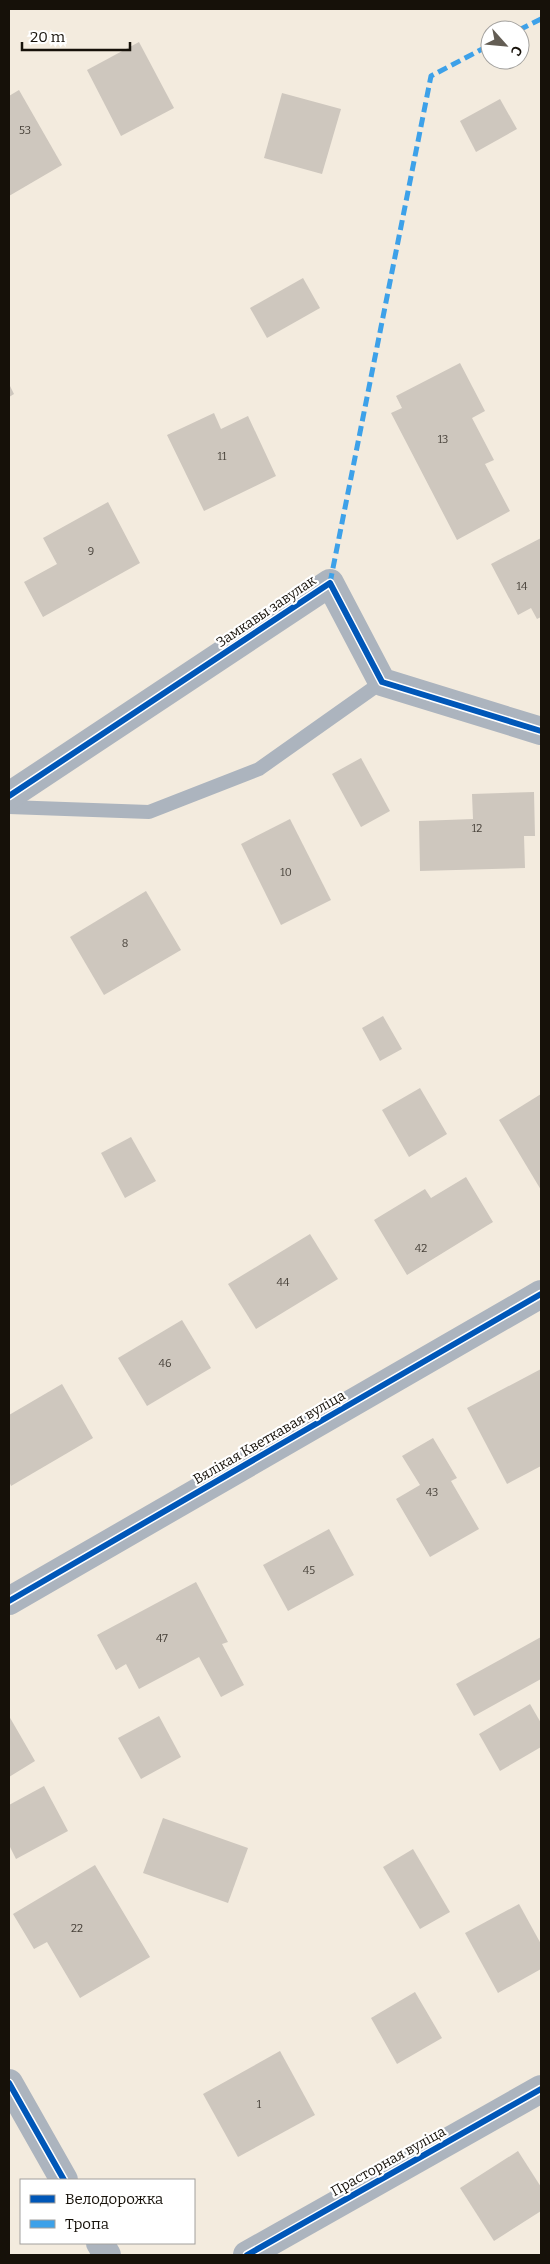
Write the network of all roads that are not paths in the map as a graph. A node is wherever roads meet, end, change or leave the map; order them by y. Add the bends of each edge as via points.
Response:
1 (382, 682) junction
2 (541, 730) edge
3 (9, 796) edge
4 (9, 807) edge
5 (541, 1294) edge
6 (9, 1601) edge
7 (9, 2083) edge
8 (541, 2089) edge
9 (63, 2179) edge
10 (101, 2244) edge
11 (107, 2255) edge
12 (247, 2255) edge

1 - 2 street
1 - 3 street, Замкавы завулак via 330,583
1 - 4 lane via 259,769 149,812
5 - 6 street, Вялікая Кветкавая вуліца
7 - 9 street
8 - 12 street, Прасторная вуліца
10 - 11 street

